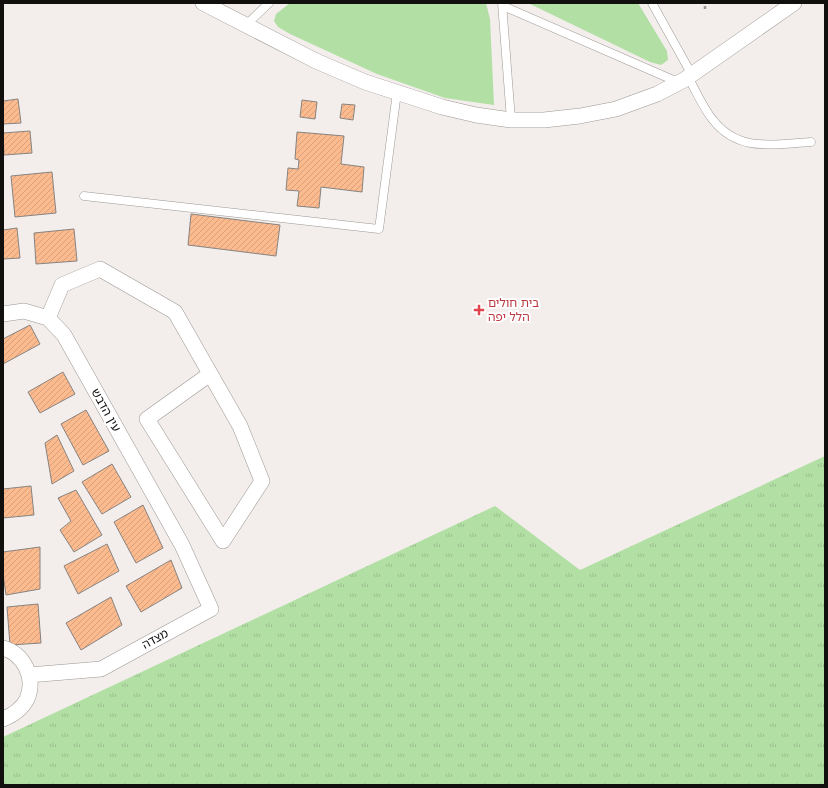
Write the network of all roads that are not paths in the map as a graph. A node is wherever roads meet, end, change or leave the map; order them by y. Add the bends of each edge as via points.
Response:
1 (203, 3) edge
2 (268, 3) edge
3 (652, 3) edge
4 (794, 3) edge
5 (503, 5) edge
6 (246, 25) junction
7 (686, 78) junction
8 (397, 92) junction
9 (511, 120) junction
10 (811, 142) dead end
11 (84, 196) dead end
12 (3, 314) edge
13 (48, 318) junction
14 (210, 374) junction
15 (182, 545) joint
16 (3, 648) edge
17 (29, 675) junction
18 (3, 719) edge

1 - 6 street
2 - 6 lane
3 - 7 lane
4 - 7 street
5 - 7 lane
5 - 9 lane
6 - 8 street via 316,62
7 - 9 street via 657,94 616,109 544,120
7 - 10 lane via 713,120 735,139 745,143 766,145
8 - 9 street via 442,107
8 - 11 lane via 379,229
12 - 13 street via 24,311
13 - 14 street via 62,285 100,269 175,312
13 - 15 street, עין הדבש via 64,335
14 - 14 street via 240,426 262,481 223,541 147,419
15 - 17 street, מצדה via 211,609 101,669
16 - 17 street via 17,655 25,664
17 - 18 street via 30,687 27,698 11,716

